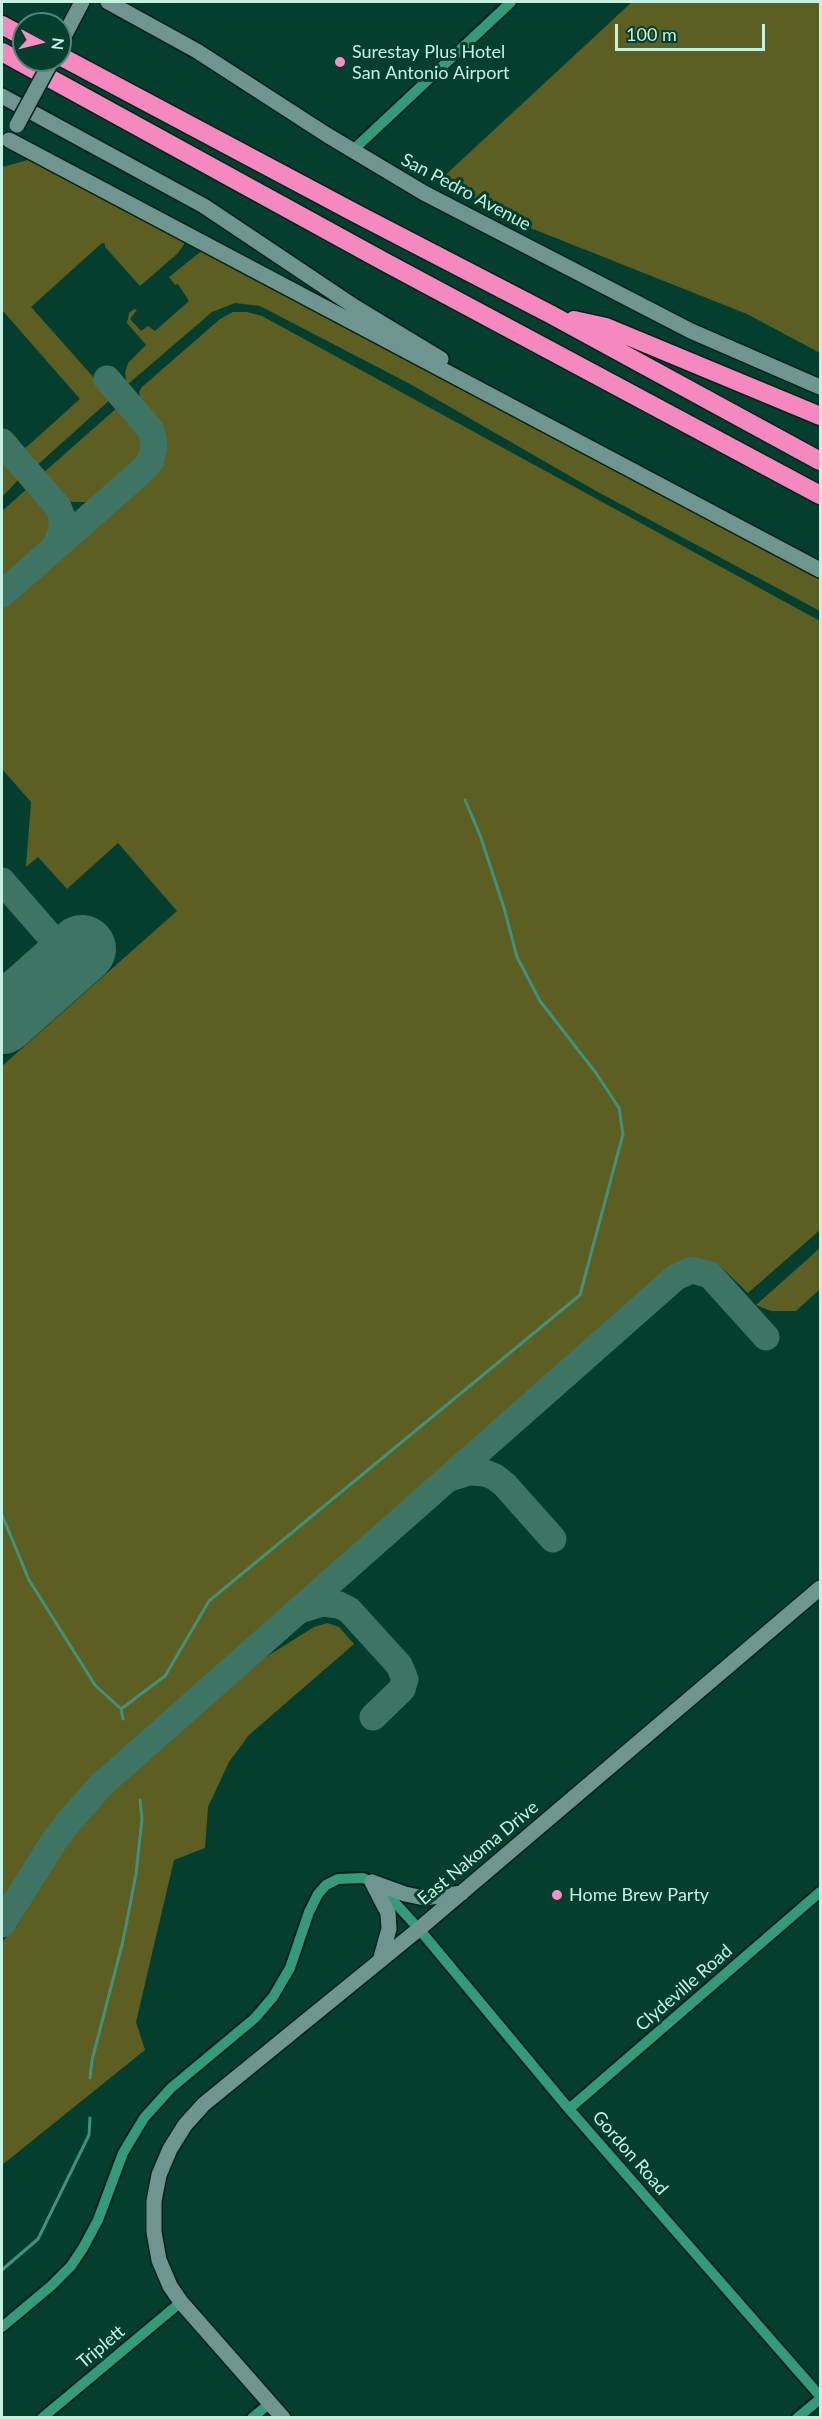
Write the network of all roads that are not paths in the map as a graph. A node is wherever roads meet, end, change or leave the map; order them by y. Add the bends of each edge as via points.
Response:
1 (82, 2) edge
2 (108, 2) edge
3 (511, 2) edge
4 (72, 21) edge
5 (2, 52) edge
6 (72, 62) edge
7 (46, 72) edge
8 (2, 96) edge
9 (5, 145) edge
10 (352, 151) junction
11 (550, 314) junction
12 (462, 379) junction
13 (820, 387) edge
14 (820, 416) edge
15 (820, 461) edge
16 (788, 477) junction
17 (820, 495) edge
18 (820, 506) edge
19 (820, 570) edge
20 (820, 1588) edge
21 (372, 1882) junction
22 (820, 1892) edge
23 (462, 1893) junction
24 (419, 1929) junction
25 (380, 1961) junction
26 (569, 2109) junction
27 (181, 2302) junction
28 (2, 2327) edge
29 (820, 2397) edge
30 (270, 2403) junction
31 (42, 2418) edge
32 (252, 2418) edge
33 (283, 2418) edge
34 (797, 2418) edge

1 - 4 main road
2 - 10 main road, San Pedro Avenue via 197,51
3 - 10 street
5 - 16 highway
6 - 11 highway
7 - 9 main road, bridge
8 - 12 main road via 220,216 370,317 455,367
9 - 12 main road
10 - 13 main road, San Pedro Avenue via 445,204 685,328
11 - 14 highway via 606,327
11 - 15 highway
12 - 19 main road
16 - 17 highway
16 - 18 highway
20 - 23 main road, East Nakoma Drive
21 - 23 main road via 424,1898
21 - 24 street, Gordon Road
21 - 25 main road via 388,1913 389,1929
21 - 28 street via 363,1878 338,1879 318,1894 290,1968 273,1997 255,2018 171,2088 144,2118 123,2153 98,2220 71,2266
22 - 26 street, Clydeville Road
23 - 24 main road, East Nakoma Drive
24 - 25 main road, East Nakoma Drive
24 - 26 street, Gordon Road
25 - 27 main road, East Nakoma Drive via 204,2104 168,2153 154,2201 154,2232 164,2274
26 - 29 street, Gordon Road
27 - 30 main road, East Nakoma Drive
27 - 31 street, Triplett
29 - 34 street
30 - 32 street
30 - 33 main road, East Nakoma Drive

